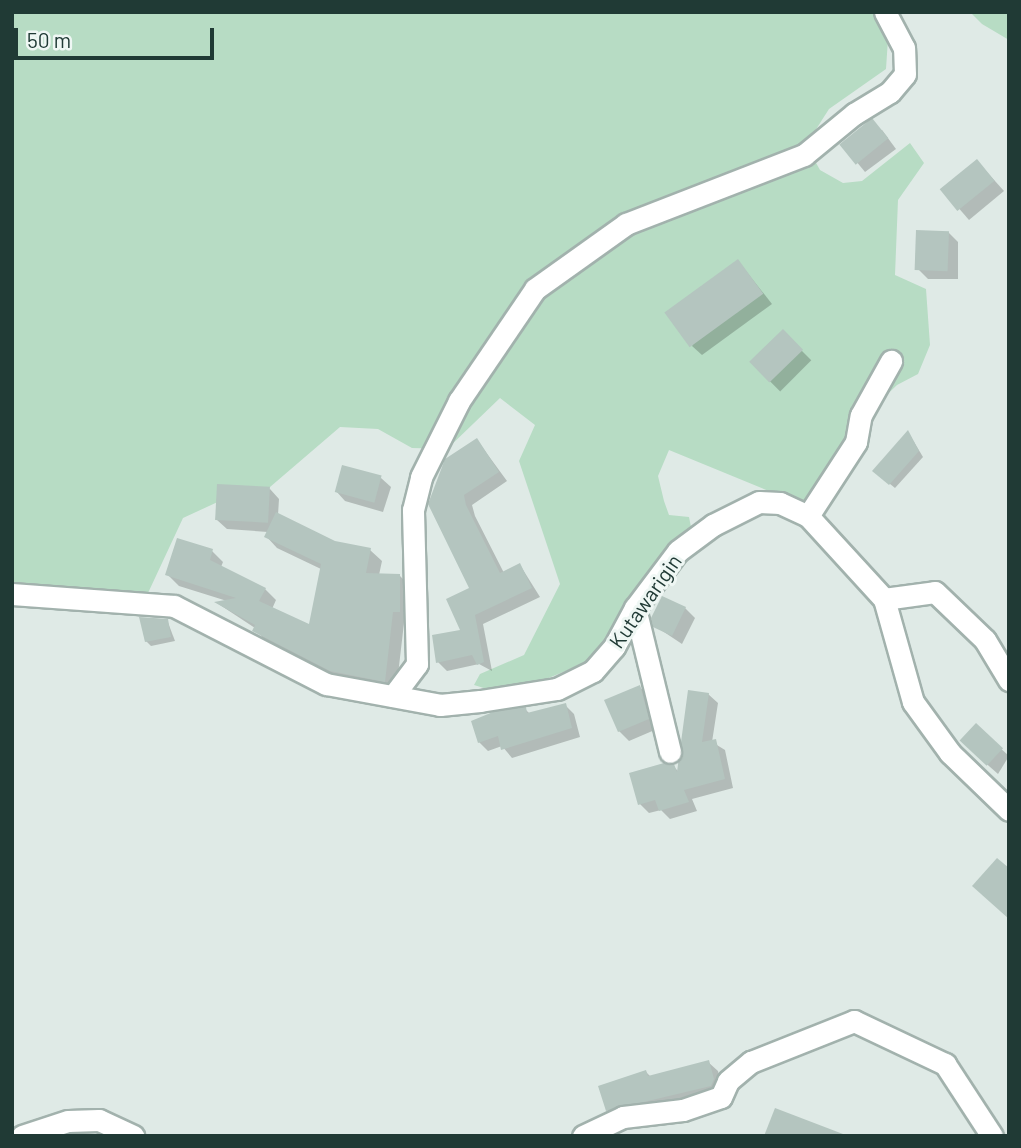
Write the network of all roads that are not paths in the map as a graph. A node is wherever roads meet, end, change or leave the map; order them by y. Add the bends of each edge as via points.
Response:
1 (885, 12) edge
2 (891, 361) dead end
3 (808, 516) junction
4 (12, 594) edge
5 (884, 599) junction
6 (635, 608) junction
7 (1009, 680) edge
8 (393, 696) junction
9 (670, 752) dead end
10 (1009, 810) edge
11 (22, 1136) edge
12 (134, 1136) edge
13 (583, 1136) edge
14 (992, 1136) edge

1 - 8 street via 904,48 905,74 890,92 854,114 804,155 626,223 535,289 460,401 421,477 413,510 417,664
2 - 3 street via 861,415 856,442
3 - 5 street, Kutawarigin
3 - 6 street, Kutawarigin via 780,503 759,502 713,525 678,551
4 - 8 street, Kutawarigin via 174,606 326,684
5 - 7 street via 935,592 985,640
5 - 10 street, Kutawarigin via 913,702 950,753
6 - 8 street, Kutawarigin via 614,648 593,671 558,689 440,705
6 - 9 street
11 - 12 street via 68,1121 99,1120
13 - 14 street via 623,1117 683,1110 721,1097 728,1081 751,1062 854,1021 945,1064

